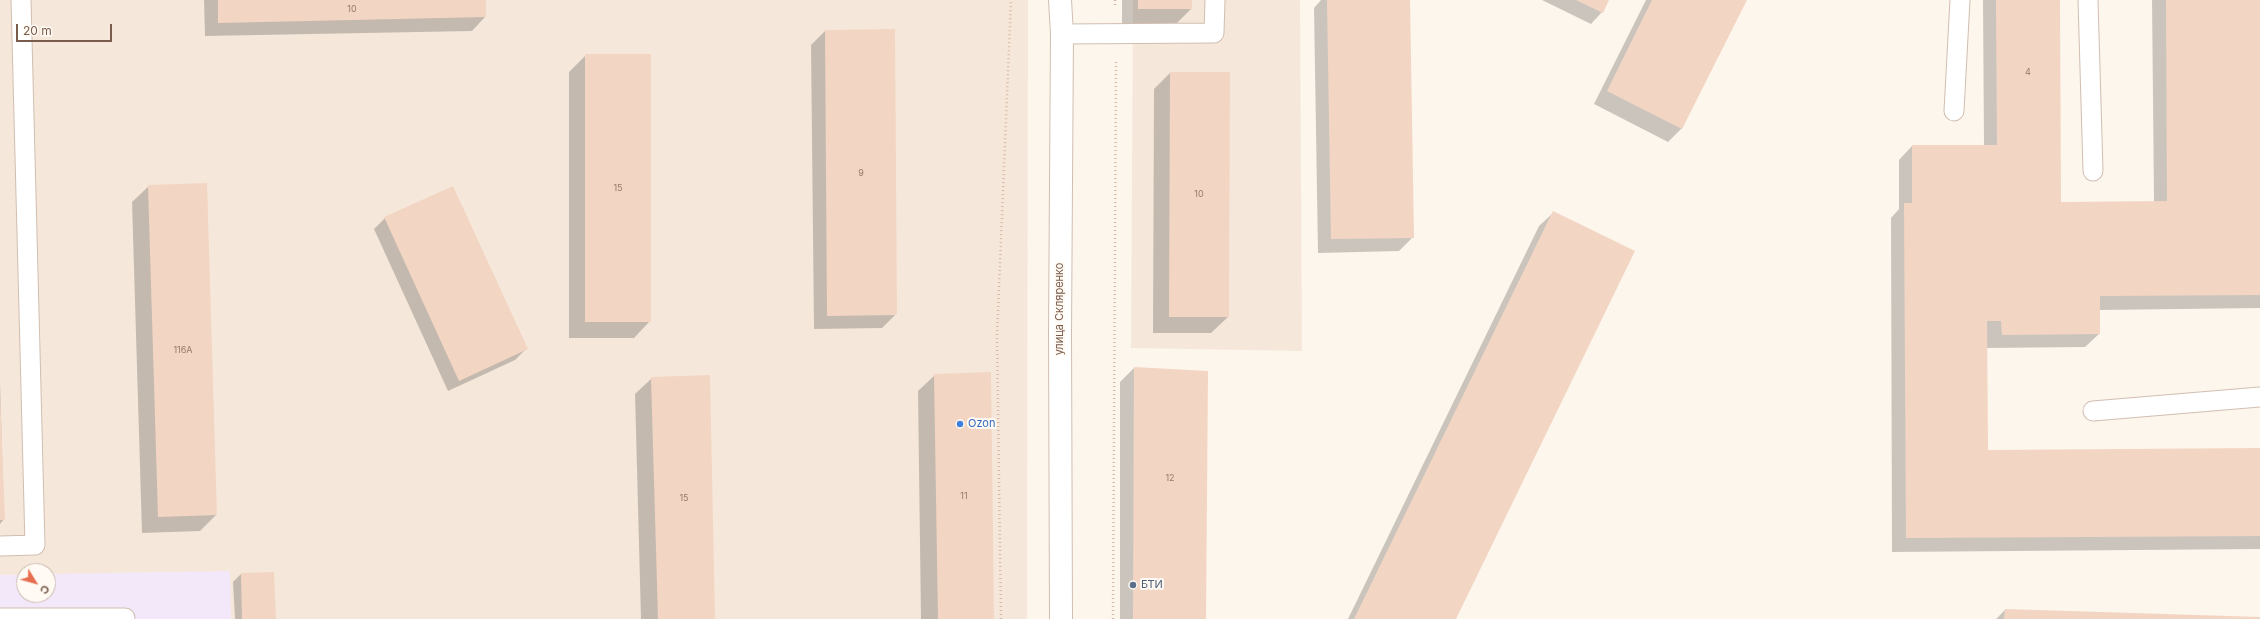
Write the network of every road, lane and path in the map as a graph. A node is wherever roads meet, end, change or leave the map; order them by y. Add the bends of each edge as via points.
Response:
1 (21, 0) edge
2 (1011, 0) edge
3 (1060, 0) edge
4 (1115, 0) edge
5 (1215, 0) edge
6 (1960, 0) edge
7 (2088, 0) edge
8 (1117, 33) junction
9 (1062, 34) junction
10 (1954, 111) dead end
11 (2093, 171) dead end
12 (2260, 397) edge
13 (2094, 411) dead end
14 (0, 546) edge
15 (0, 618) edge
16 (125, 618) dead end
17 (1001, 619) edge
18 (1061, 619) edge
19 (1113, 619) edge

1 - 14 lane via 35,545
2 - 17 path via 997,335
3 - 9 street, улица Скляренко
4 - 8 path
5 - 8 lane via 1214,33
6 - 10 lane
7 - 11 lane
8 - 9 lane
8 - 19 path
9 - 18 street, улица Скляренко
12 - 13 lane
15 - 16 lane

